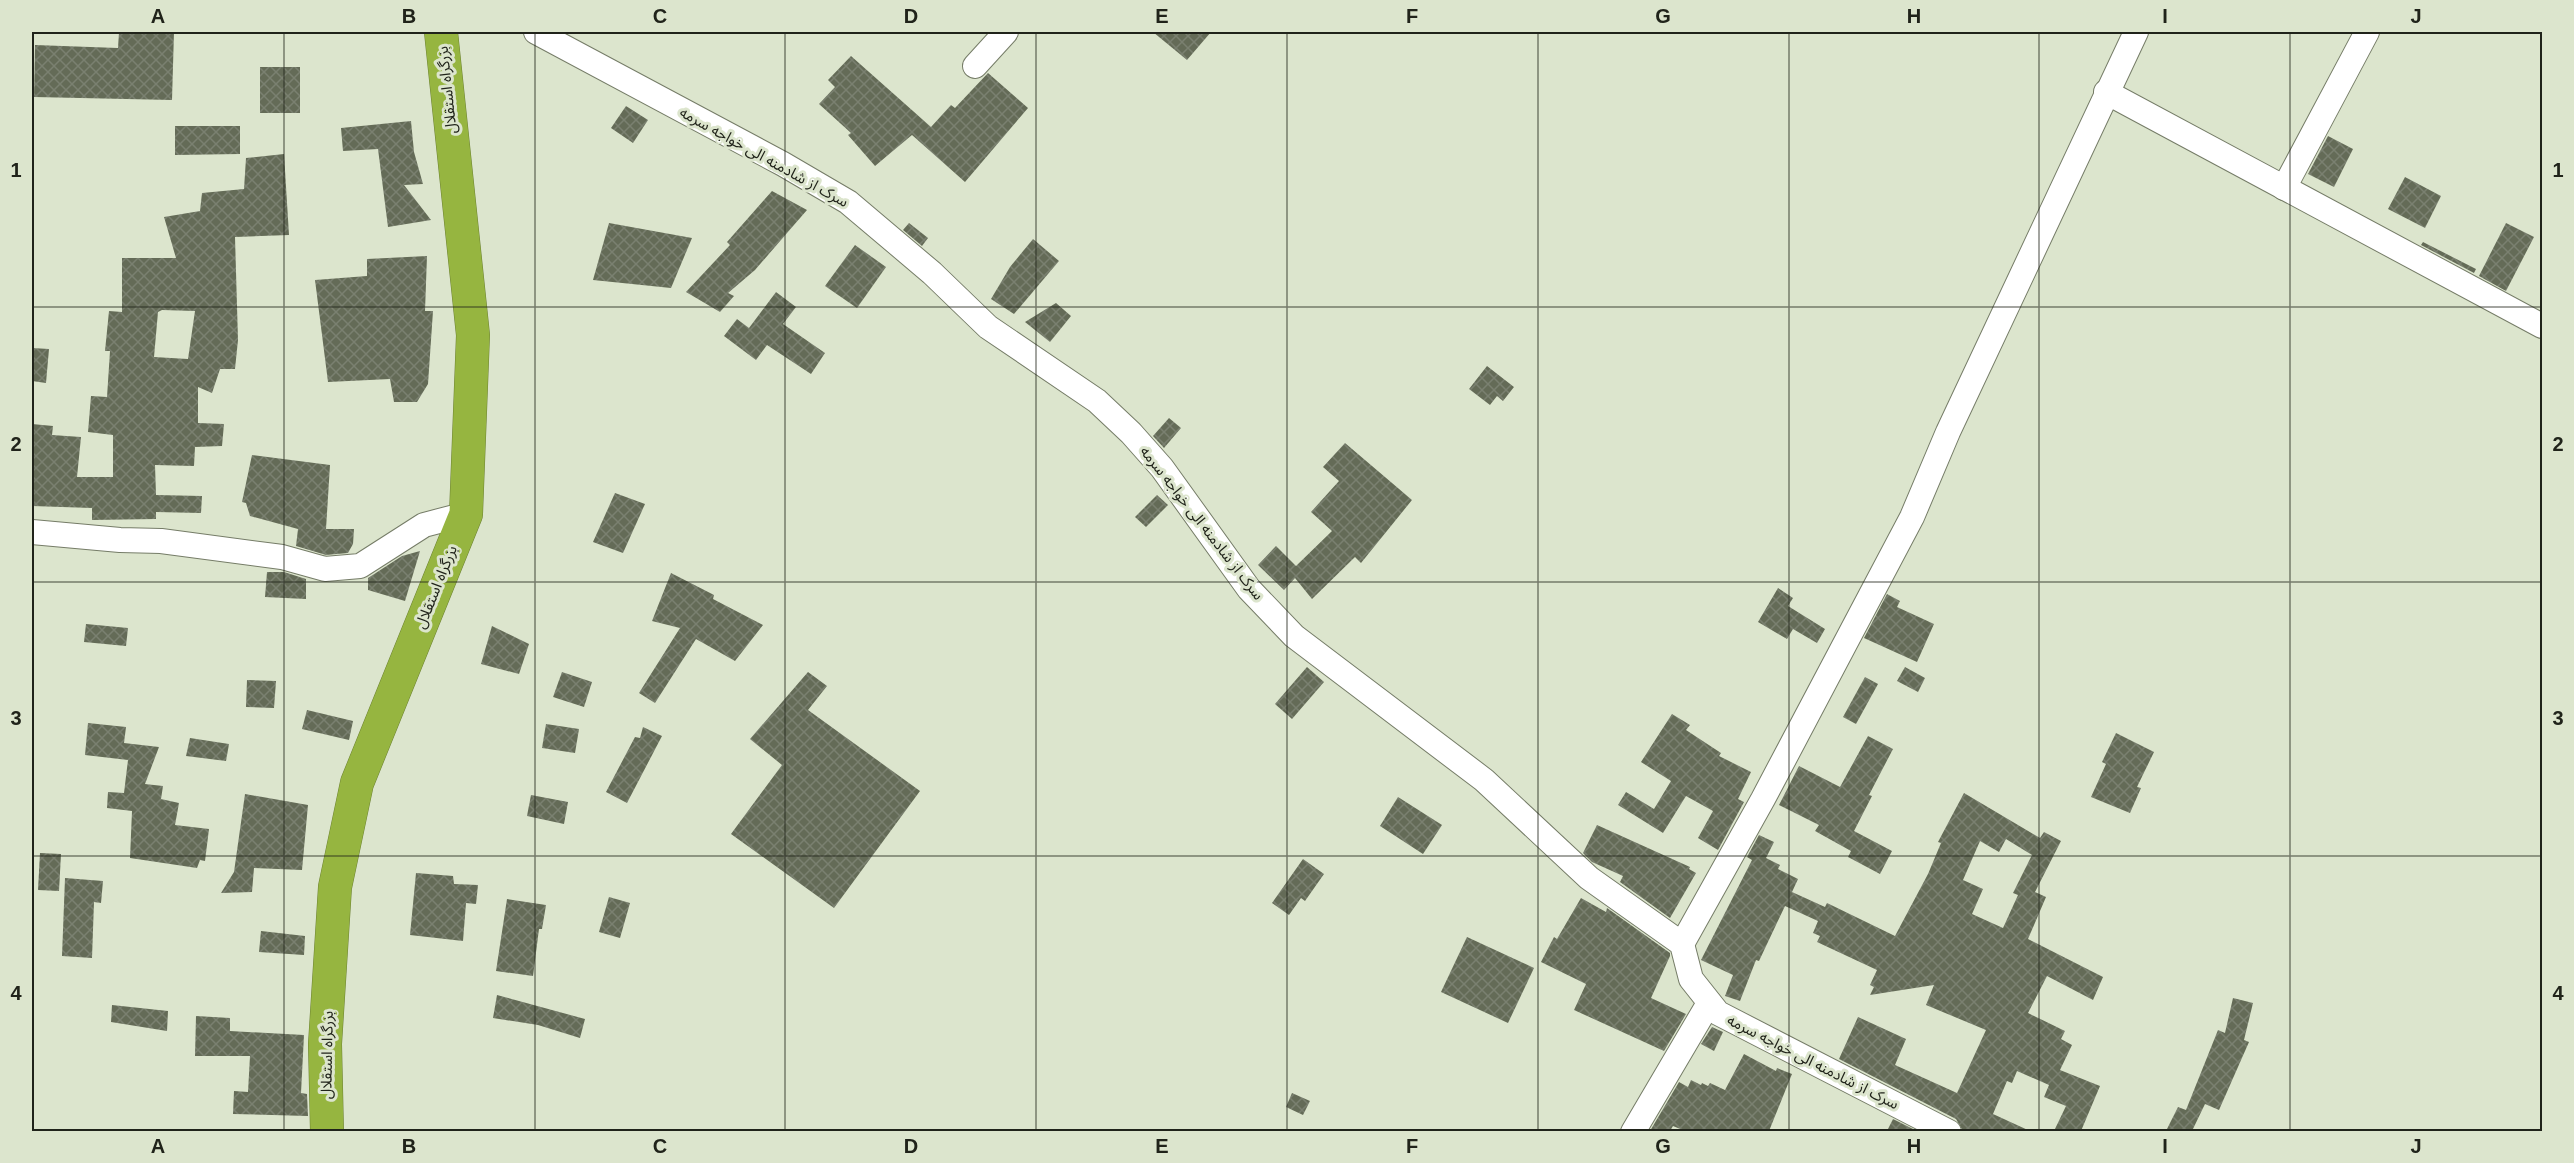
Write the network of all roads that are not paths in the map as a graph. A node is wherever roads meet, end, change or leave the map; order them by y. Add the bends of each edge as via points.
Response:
1 (441, 32) edge
2 (536, 32) edge
3 (1006, 32) edge
4 (2136, 32) edge
5 (2367, 32) edge
6 (975, 66) dead end
7 (2106, 92) junction
8 (2284, 188) junction
9 (2542, 326) edge
10 (466, 514) junction
11 (32, 532) edge
12 (1682, 944) junction
13 (1709, 1003) junction
14 (327, 1131) edge
15 (1633, 1131) edge
16 (1948, 1131) edge

1 - 10 highway, بزرگراه استقلال via 473,335
2 - 12 street, سرک از شادمنه الی خواجه سرمه via 848,202 988,327 1097,401 1131,433 1162,468 1249,589 1294,636 1484,780 1589,878
3 - 6 street
4 - 7 street
5 - 8 street
7 - 8 street
7 - 12 street via 1912,517
8 - 9 street
10 - 11 street via 424,525 360,566 325,569 282,557 161,541
10 - 14 highway, بزرگراه استقلال via 357,783 335,887 325,1044
12 - 13 street, سرک از شادمنه الی خواجه سرمه via 1691,979
13 - 15 street
13 - 16 street, سرک از شادمنه الی خواجه سرمه via 1718,1013

